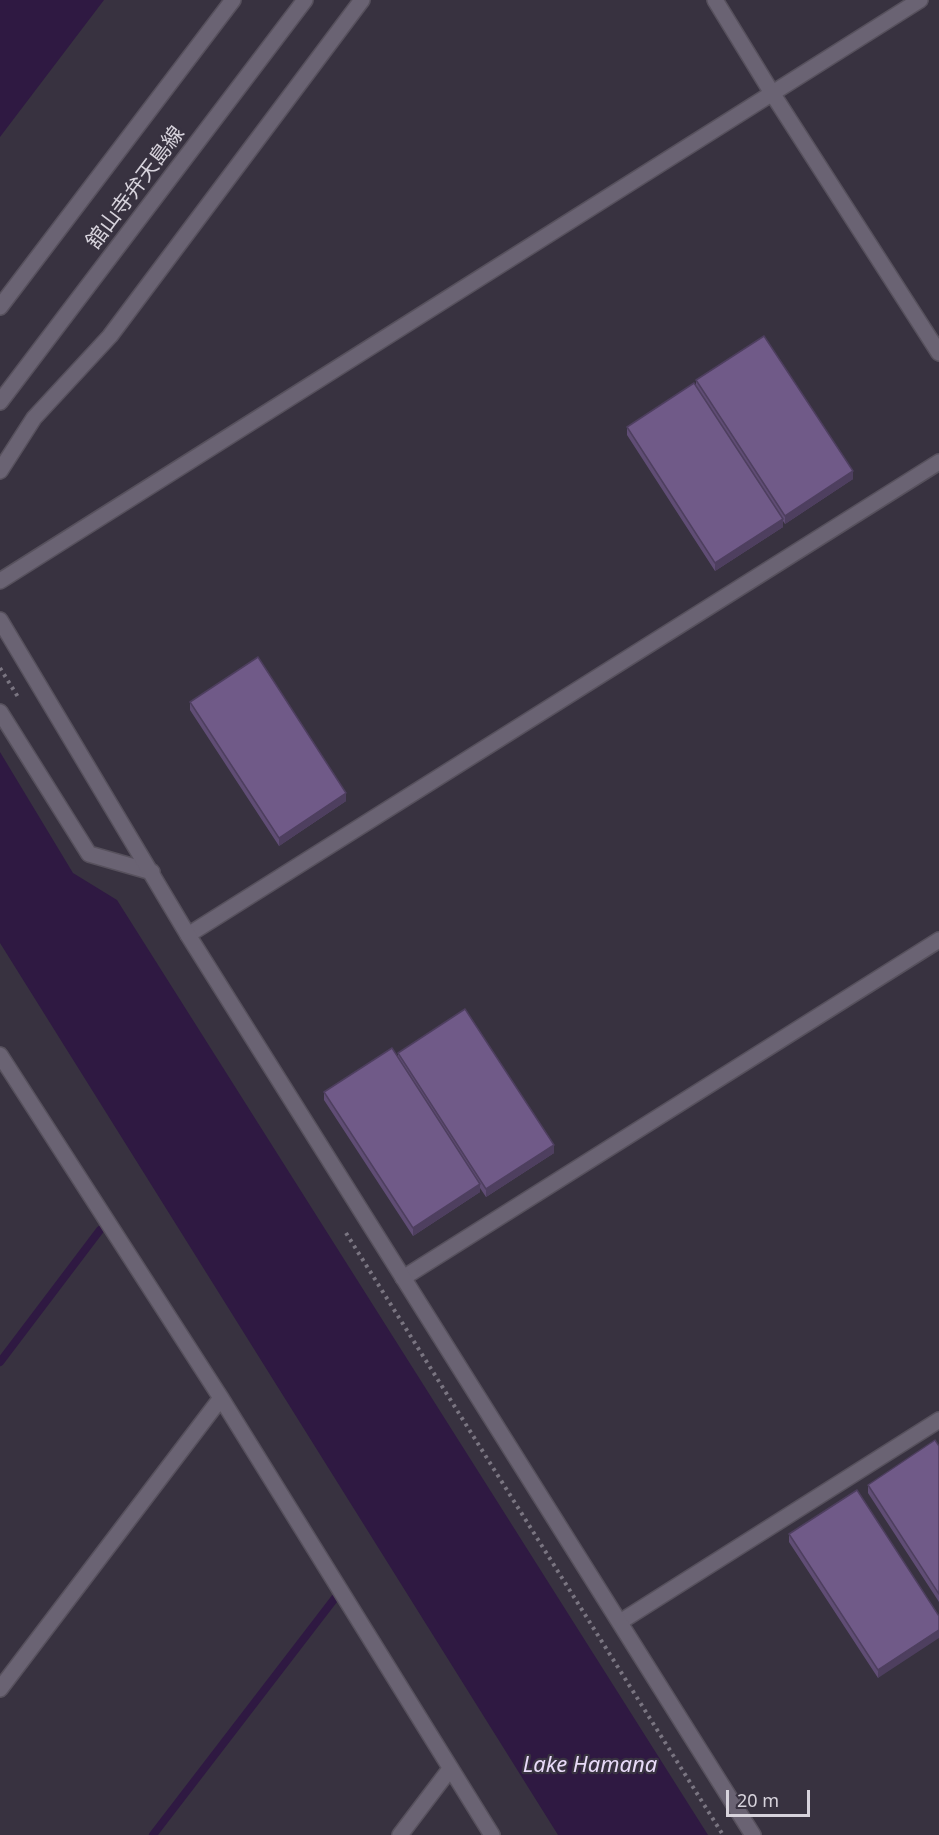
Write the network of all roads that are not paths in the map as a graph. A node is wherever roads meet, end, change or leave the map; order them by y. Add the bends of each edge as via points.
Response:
1 (233, 0) edge
2 (305, 0) edge
3 (362, 0) edge
4 (715, 0) edge
5 (920, 0) edge
6 (772, 93) junction
7 (0, 308) edge
8 (939, 353) edge
9 (0, 402) edge
10 (939, 462) edge
11 (0, 471) edge
12 (0, 581) edge
13 (0, 620) edge
14 (0, 712) edge
15 (152, 872) junction
16 (188, 936) junction
17 (939, 940) edge
18 (0, 1055) edge
19 (404, 1278) junction
20 (221, 1398) junction
21 (939, 1420) edge
22 (620, 1622) junction
23 (0, 1689) edge
24 (450, 1769) junction
25 (400, 1835) edge
26 (492, 1835) edge
27 (753, 1835) edge

1 - 7 street
2 - 9 street, 舘山寺弁天島線
3 - 11 street via 110,336 34,418
4 - 6 street
5 - 6 street
6 - 8 street
6 - 12 street
10 - 16 street
13 - 15 street
14 - 15 street via 90,855
15 - 16 street
16 - 19 street
17 - 19 street
18 - 20 street
19 - 22 street
20 - 23 street
20 - 24 street
21 - 22 street
22 - 27 street
24 - 25 street
24 - 26 street

